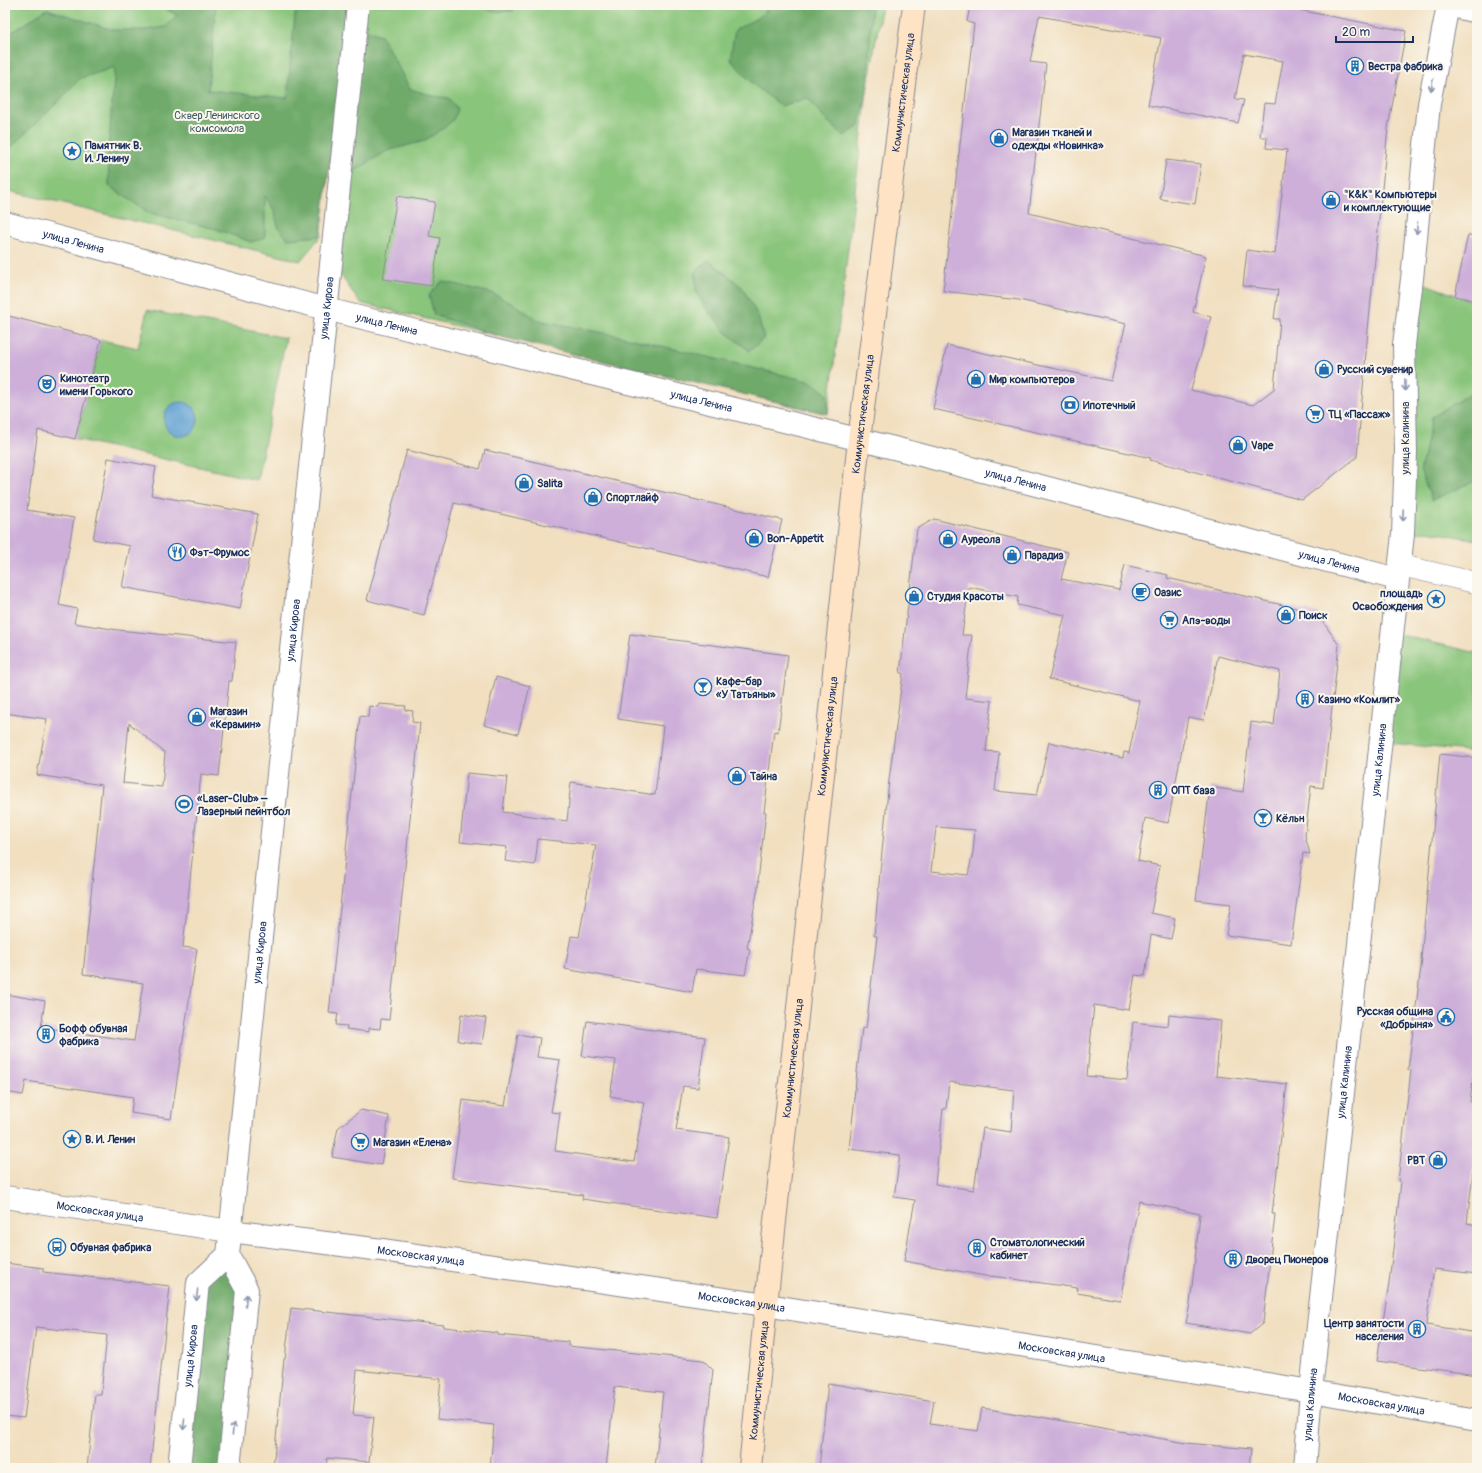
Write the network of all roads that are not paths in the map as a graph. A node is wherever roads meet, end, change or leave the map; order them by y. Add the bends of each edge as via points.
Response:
1 (358, 5) edge
2 (914, 5) edge
3 (1448, 5) edge
4 (1477, 12) edge
5 (5, 223) edge
6 (326, 309) junction
7 (859, 440) junction
8 (1398, 572) junction
9 (1477, 583) edge
10 (5, 1196) edge
11 (230, 1231) junction
12 (228, 1255) junction
13 (766, 1305) junction
14 (1311, 1391) junction
15 (1477, 1420) edge
16 (179, 1468) edge
17 (229, 1468) edge
18 (750, 1468) edge
19 (1305, 1468) edge

1 - 6 street, улица Кирова
2 - 7 main road, Коммунистическая улица
3 - 4 street
3 -> 8 street, улица Калинина via 1429,104 1404,345 1406,452 1403,534
5 - 6 street, улица Ленина
6 - 7 street, улица Ленина
6 - 11 street, улица Кирова
7 - 8 street, улица Ленина
7 - 13 main road, Коммунистическая улица
8 - 9 street, улица Ленина
8 - 14 street, улица Калинина
10 - 11 street, Московская улица
11 - 12 street, улица Кирова
11 - 13 street, Московская улица
12 -> 16 street, улица Кирова via 198,1283
17 -> 12 street via 247,1290
13 - 14 street, Московская улица
13 - 18 main road, Коммунистическая улица
14 - 15 street, Московская улица
14 - 19 street, улица Калинина

